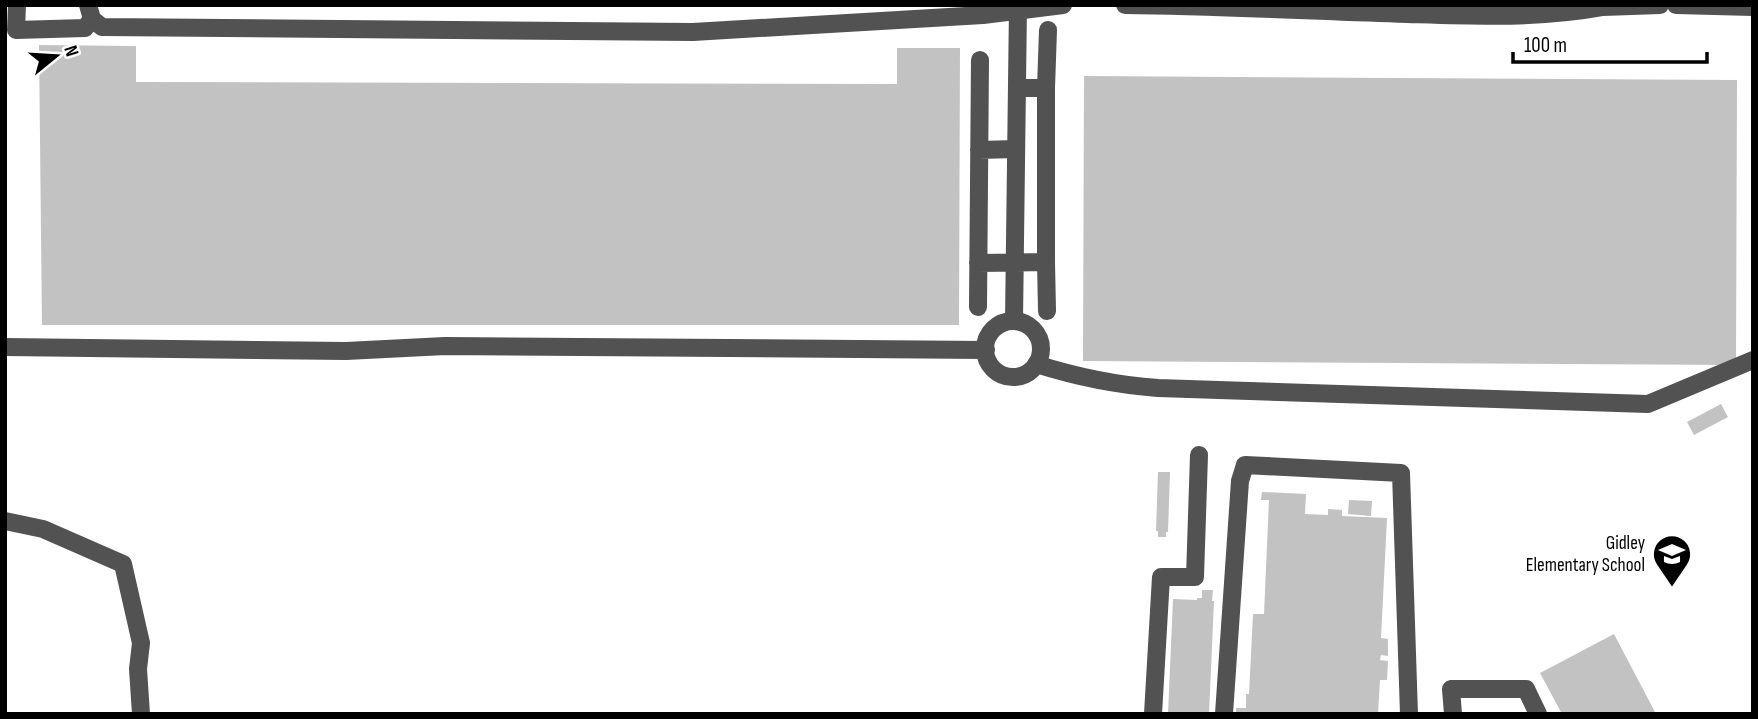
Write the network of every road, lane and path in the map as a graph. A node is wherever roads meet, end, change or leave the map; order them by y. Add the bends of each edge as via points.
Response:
1 (17, 5) edge
2 (1063, 5) edge
3 (1125, 5) edge
4 (1660, 5) edge
5 (1676, 5) edge
6 (1603, 6) edge
7 (1753, 6) edge
8 (1018, 9) edge
9 (90, 12) edge
10 (941, 12) edge
11 (1048, 30) dead end
12 (979, 60) dead end
13 (1017, 88) junction
14 (1046, 88) junction
15 (1016, 149) junction
16 (979, 150) junction
17 (1015, 262) junction
18 (1046, 262) junction
19 (978, 263) junction
20 (978, 307) dead end
21 (1048, 311) dead end
22 (1014, 321) junction
23 (5, 347) edge
24 (986, 350) junction
25 (1753, 360) edge
26 (1036, 365) junction
27 (1199, 455) dead end
28 (5, 521) edge
29 (141, 714) edge
30 (1153, 714) edge
31 (1224, 714) edge
32 (1409, 714) edge
33 (1452, 714) edge
34 (1538, 714) edge

1 - 9 lane via 16,30 85,28
2 - 8 lane
3 - 6 lane via 1464,16
4 - 6 lane
5 - 7 lane
8 - 10 lane
8 - 13 lane
9 - 10 lane via 102,27 693,33
11 - 14 lane
12 - 16 lane
13 - 14 lane
13 - 15 lane
14 - 18 lane
15 - 16 lane
15 - 17 lane
16 - 19 lane
17 - 18 lane
17 - 19 lane
17 - 22 lane
18 - 21 lane
19 - 20 lane
22 - 24 lane via 993,329
22 - 26 lane via 1027,325 1039,338
23 - 24 lane
24 - 26 lane via 989,364 1004,375 1022,375
25 - 26 lane via 1648,404 1158,388 1118,385
27 - 30 lane via 1195,577 1161,577
28 - 29 lane via 43,529 123,564 141,643
31 - 32 lane via 1240,481 1245,464 1401,473
33 - 34 lane via 1451,690 1526,688

